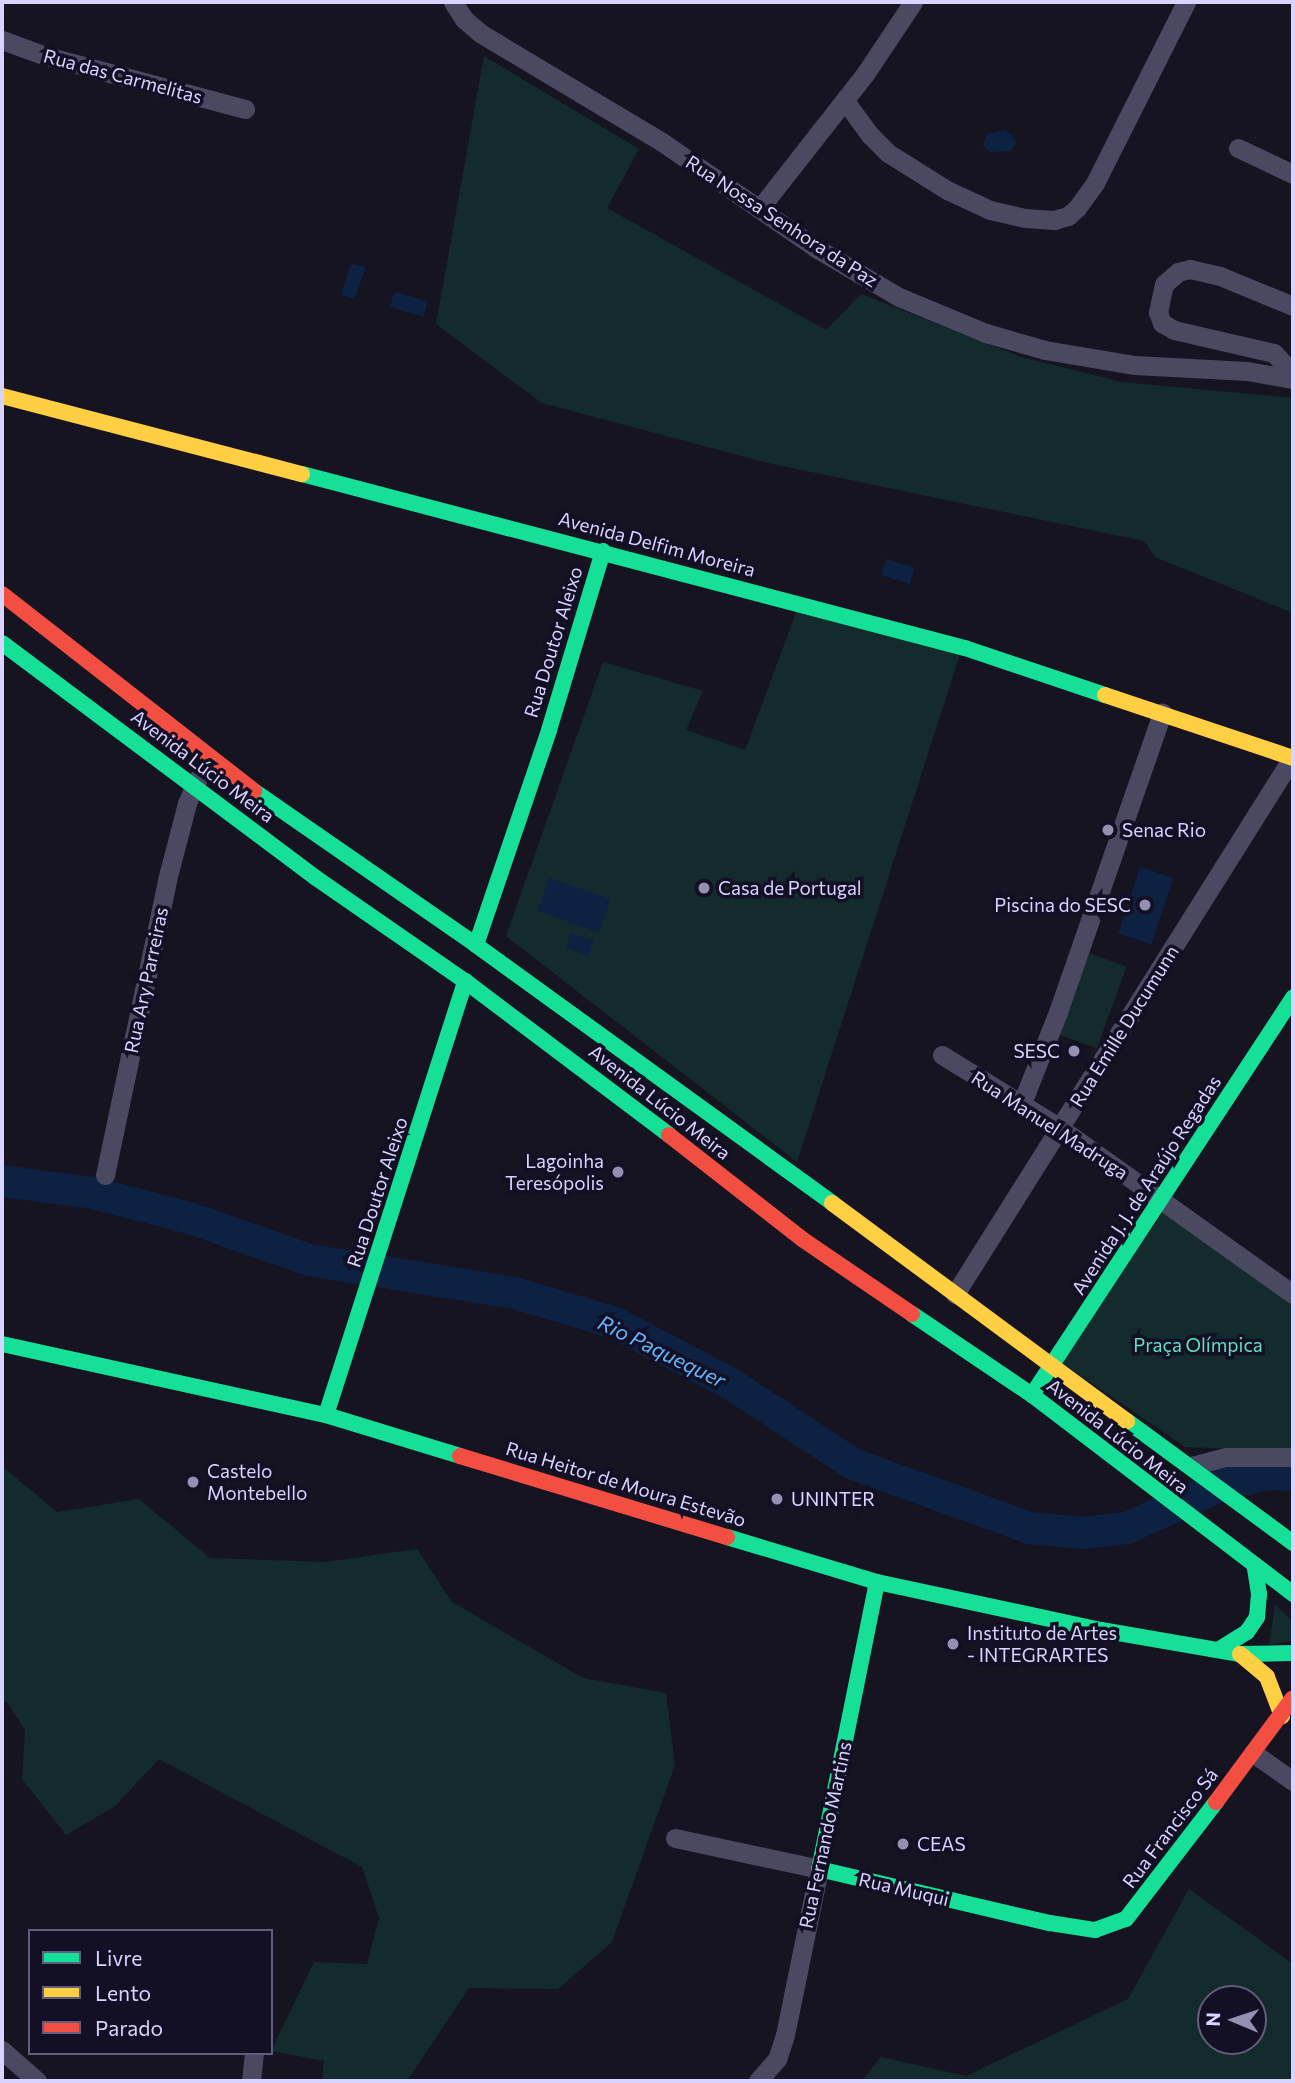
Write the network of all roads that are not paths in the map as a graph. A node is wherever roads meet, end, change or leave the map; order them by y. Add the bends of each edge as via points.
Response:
1 (453, 2) edge
2 (913, 2) edge
3 (1186, 2) edge
4 (2, 40) edge
5 (845, 101) junction
6 (245, 109) dead end
7 (1238, 148) dead end
8 (1293, 174) edge
9 (760, 208) junction
10 (1293, 306) edge
11 (1293, 376) edge
12 (2, 396) edge
13 (603, 551) junction
14 (2, 594) edge
15 (2, 643) edge
16 (1162, 713) junction
17 (1292, 758) edge
18 (210, 759) junction
19 (194, 786) junction
20 (476, 945) junction
21 (465, 981) junction
22 (1293, 996) edge
23 (942, 1055) dead end
24 (1022, 1103) junction
25 (1060, 1128) junction
26 (105, 1175) dead end
27 (1162, 1200) junction
28 (1290, 1285) edge
29 (955, 1294) junction
30 (2, 1344) edge
31 (1054, 1364) junction
32 (1032, 1395) junction
33 (326, 1415) junction
34 (1293, 1457) edge
35 (1198, 1471) junction
36 (1293, 1543) edge
37 (1254, 1564) junction
38 (877, 1582) junction
39 (1293, 1594) edge
40 (1218, 1650) junction
41 (1293, 1653) edge
42 (1240, 1654) junction
43 (1293, 1698) edge
44 (1282, 1716) junction
45 (1253, 1754) junction
46 (1293, 1780) edge
47 (675, 1838) dead end
48 (818, 1869) junction
49 (1050, 1923) joint
50 (2, 2050) edge
51 (254, 2055) edge
52 (37, 2081) edge
53 (251, 2081) edge
54 (758, 2081) edge

1 - 9 street, Rua Nossa Senhora da Paz via 480,33 662,142
2 - 5 street
3 - 5 street via 1095,183 1077,208 1055,220 990,209 947,190 888,153
4 - 6 street, Rua das Carmelitas
5 - 9 street
7 - 8 street
9 - 11 street, Rua Nossa Senhora da Paz via 899,297 1016,343 1135,365
10 - 11 street via 1220,276 1190,269 1164,284 1158,313 1162,323 1174,330 1274,353
12 - 13 main road, Avenida Delfim Moreira
13 - 16 main road, Avenida Delfim Moreira via 965,648
13 - 20 main road, Rua Doutor Aleixo
14 - 18 main road, Avenida Lúcio Meira
15 - 19 main road, Avenida Lúcio Meira
16 - 17 main road, Avenida Delfim Moreira
16 - 24 street
17 - 25 street, Rua Emille Ducumunn
18 - 19 street, Rua Ary Parreiras
18 - 20 main road, Avenida Lúcio Meira
19 - 21 main road, Avenida Lúcio Meira
19 - 26 street, Rua Ary Parreiras via 167,880
20 - 29 main road, Avenida Lúcio Meira
21 - 32 main road, Avenida Lúcio Meira via 802,1239
21 - 33 main road, Rua Doutor Aleixo
22 - 27 main road, Avenida J. J. de Araújo Regadas
23 - 24 street, Rua Manuel Madruga
24 - 25 street, Rua Manuel Madruga
25 - 27 street, Rua Manuel Madruga
25 - 29 street, Rua Emille Ducumunn
27 - 28 street, Rua Manuel Madruga
27 - 31 main road, Avenida J. J. de Araújo Regadas
29 - 31 main road, Avenida Lúcio Meira
30 - 33 main road, Rua Heitor de Moura Estevão
31 - 32 main road, Avenida J. J. de Araújo Regadas
31 - 35 main road, Avenida Lúcio Meira
32 - 37 main road, Avenida Lúcio Meira
33 - 38 main road, Rua Heitor de Moura Estevão
34 - 35 street via 1226,1457
35 - 36 main road, Avenida Lúcio Meira
37 - 39 main road, Avenida Lúcio Meira
37 - 40 main road via 1257,1617 1247,1632
38 - 40 main road, Rua Heitor de Moura Estevão
38 - 48 main road, Rua Fernando Martins
40 - 42 main road, Rua Heitor de Moura Estevão
41 - 42 main road, Rua Heitor de Moura Estevão
42 - 44 main road via 1267,1677
43 - 44 main road, Rua Francisco Sá
44 - 45 main road, Rua Francisco Sá
45 - 46 street
45 - 49 main road, Rua Francisco Sá via 1126,1919 1095,1930
47 - 48 street, Rua Muqui
48 - 49 main road, Rua Muqui
48 - 54 street, Rua Fernando Martins via 785,2035 777,2059
50 - 52 street
51 - 53 street

